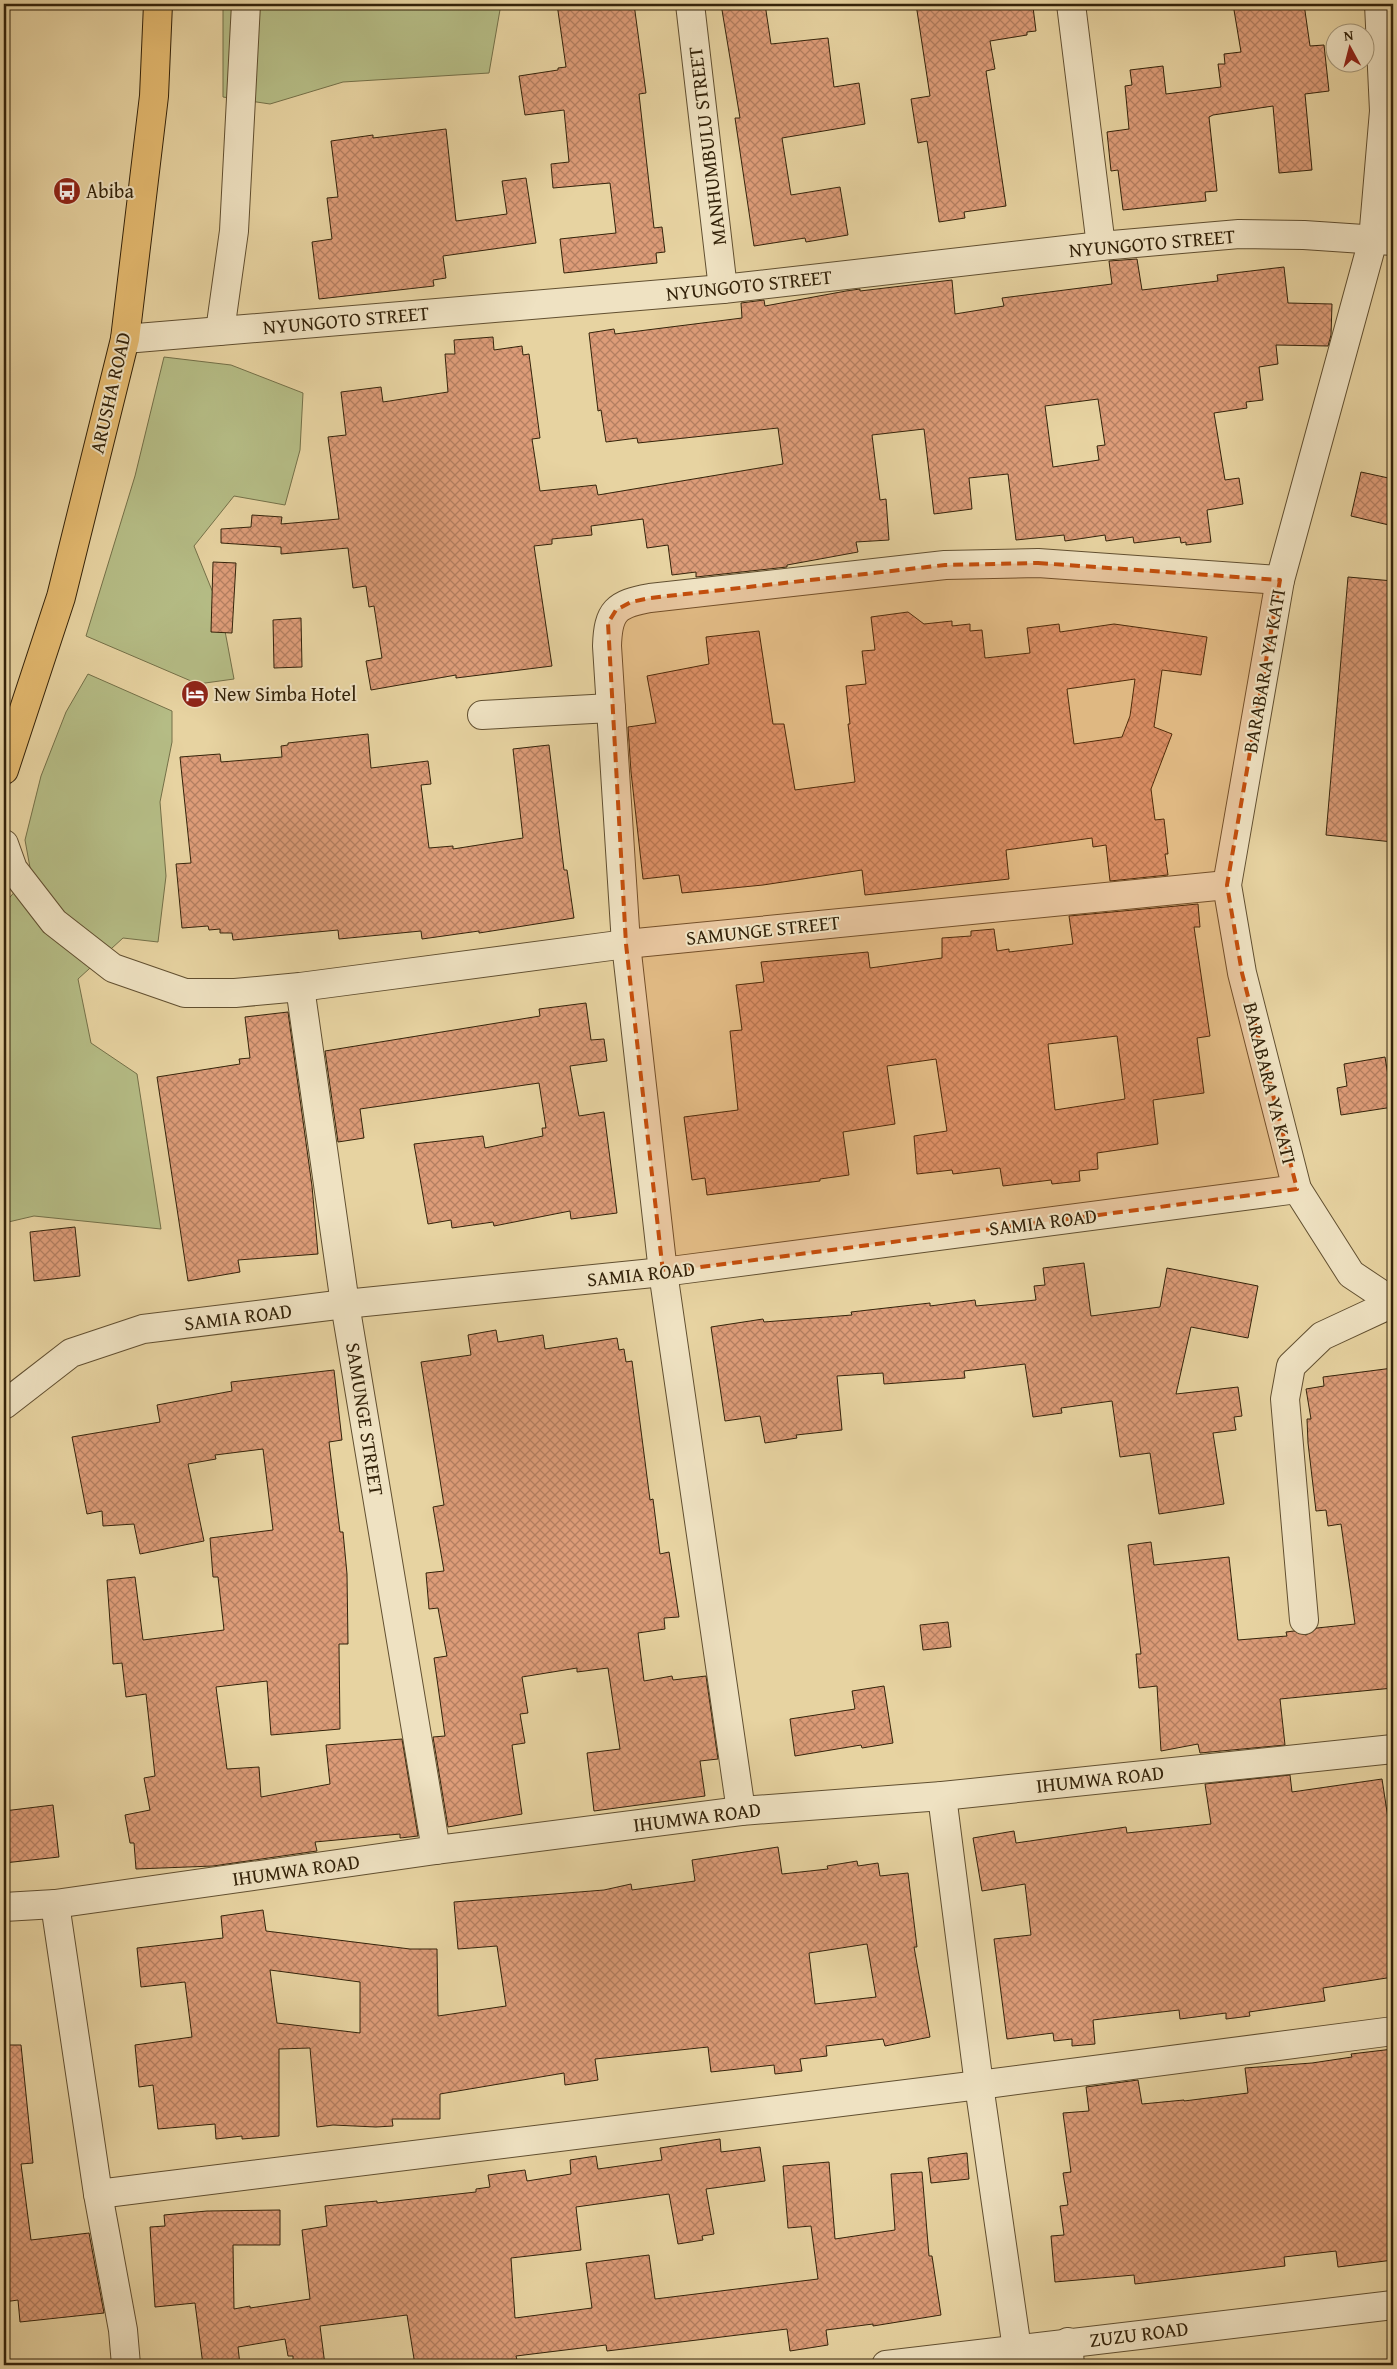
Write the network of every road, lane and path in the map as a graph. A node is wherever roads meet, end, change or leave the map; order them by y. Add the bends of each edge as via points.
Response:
1 (158, 4) edge
2 (246, 4) edge
3 (690, 4) edge
4 (1071, 4) edge
5 (1379, 4) edge
6 (1383, 241) edge
7 (1101, 246) junction
8 (723, 289) junction
9 (220, 331) junction
10 (125, 339) junction
11 (1280, 580) junction
12 (611, 708) junction
13 (482, 715) dead end
14 (4, 770) edge
15 (4, 844) edge
16 (1227, 885) junction
17 (626, 944) junction
18 (300, 987) junction
19 (1298, 1189) junction
20 (663, 1272) junction
21 (1393, 1302) edge
22 (346, 1304) junction
23 (4, 1405) edge
24 (1304, 1620) dead end
25 (1393, 1749) edge
26 (942, 1796) junction
27 (741, 1811) junction
28 (436, 1850) junction
29 (55, 1904) junction
30 (4, 1907) edge
31 (1393, 2031) edge
32 (979, 2085) junction
33 (98, 2194) junction
34 (1393, 2305) edge
35 (1017, 2348) junction
36 (1069, 2354) edge
37 (126, 2365) edge
38 (886, 2365) edge

1 - 10 highway, ARUSHA ROAD via 154,96
2 - 9 street via 234,231
3 - 8 street, MANHUMBULU STREET
4 - 7 street
5 - 6 street, BARABARA YA KATI via 1384,111
6 - 7 street, NYUNGOTO STREET via 1239,234
6 - 11 street, BARABARA YA KATI
7 - 8 street, NYUNGOTO STREET
8 - 9 street, NYUNGOTO STREET
9 - 10 street, NYUNGOTO STREET
10 - 14 highway, ARUSHA ROAD via 61,597
11 - 12 street via 1038,563 945,565 631,602 616,610 608,622
11 - 16 street, BARABARA YA KATI
12 - 13 street
12 - 17 street
15 - 18 street, SAMUNGE STREET via 13,869 54,922 113,968 185,993 235,993
16 - 17 street, SAMUNGE STREET
16 - 19 street, BARABARA YA KATI via 1242,973
17 - 18 street, SAMUNGE STREET
17 - 20 street
18 - 22 street, SAMUNGE STREET
19 - 20 street, SAMIA ROAD
19 - 21 street, BARABARA YA KATI via 1351,1274
20 - 22 street, SAMIA ROAD
20 - 27 street
21 - 24 street via 1322,1336 1291,1366 1285,1399
22 - 23 street, SAMIA ROAD via 144,1329 71,1354
22 - 28 street, SAMUNGE STREET
25 - 26 street, IHUMWA ROAD
26 - 27 street, IHUMWA ROAD
26 - 32 street
27 - 28 street, IHUMWA ROAD
28 - 29 street, IHUMWA ROAD
29 - 30 street, IHUMWA ROAD
29 - 33 street
31 - 32 street
32 - 33 street
32 - 35 street
33 - 37 street via 123,2330
34 - 36 street, ZUZU ROAD
35 - 36 street, ZUZU ROAD
35 - 38 street, ZUZU ROAD

